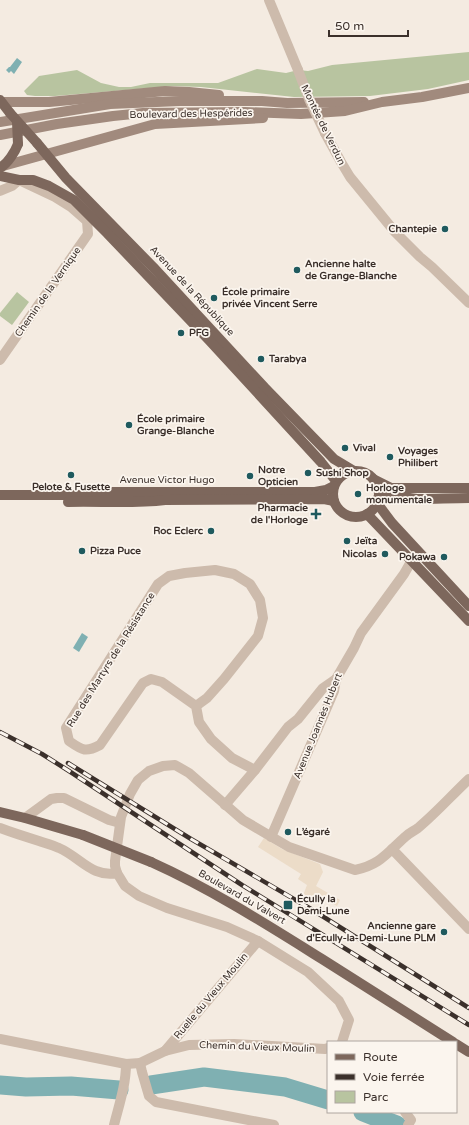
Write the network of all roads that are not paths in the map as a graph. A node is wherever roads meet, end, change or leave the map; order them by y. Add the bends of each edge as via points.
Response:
1 (269, 0) edge
2 (469, 88) edge
3 (0, 101) edge
4 (262, 101) junction
5 (382, 102) junction
6 (301, 114) junction
7 (0, 122) edge
8 (17, 122) junction
9 (0, 135) edge
10 (46, 154) junction
11 (2, 167) edge
12 (0, 176) edge
13 (19, 180) junction
14 (0, 191) edge
15 (469, 303) edge
16 (0, 360) edge
17 (354, 471) junction
18 (373, 479) junction
19 (335, 484) junction
20 (469, 488) edge
21 (0, 495) edge
22 (469, 498) edge
23 (377, 500) junction
24 (334, 501) junction
25 (0, 502) edge
26 (367, 514) junction
27 (412, 560) junction
28 (469, 606) edge
29 (469, 621) edge
30 (336, 679) junction
31 (196, 706) junction
32 (255, 770) junction
33 (469, 779) edge
34 (225, 805) junction
35 (0, 812) edge
36 (25, 818) junction
37 (120, 823) junction
38 (0, 828) edge
39 (271, 837) junction
40 (392, 849) junction
41 (117, 873) junction
42 (469, 929) edge
43 (258, 941) junction
44 (0, 1039) edge
45 (342, 1041) edge
46 (451, 1041) edge
47 (457, 1045) edge
48 (327, 1048) edge
49 (165, 1051) junction
50 (469, 1052) edge
51 (126, 1068) junction
52 (141, 1068) junction
53 (114, 1125) edge
54 (274, 1125) edge

1 - 15 street, Montée de Verdun, bridge via 309,99 350,177 400,237
2 - 5 main road, Boulevard des Hespérides
3 - 4 main road via 49,102 166,90
3 - 8 main road, Avenue de la République, bridge
4 - 5 main road, Boulevard des Hespérides
4 - 7 main road, Boulevard des Hespérides via 110,104
5 - 6 main road, Boulevard des Hespérides via 345,110
6 - 9 main road, Boulevard des Hespérides via 143,113 58,124
6 - 10 main road via 252,120 155,124
8 - 10 main road, Avenue de la République, bridge
8 - 11 main road, bridge via 18,144
10 - 11 main road
10 - 17 main road, Avenue de la République via 265,388 334,459
12 - 13 main road
13 - 14 street
13 - 16 street, Chemin de la Vernique via 71,207 87,220 88,234
13 - 19 main road via 33,180 74,200 209,340 325,467
17 - 18 main road via 361,471
17 - 19 main road via 344,474
18 - 20 main road via 391,488
18 - 23 main road via 379,492
19 - 21 main road, Avenue Victor Hugo via 326,490 315,492 102,492 79,495
19 - 24 main road
22 - 23 main road via 420,499 388,496
23 - 26 main road
23 - 28 main road via 392,523
24 - 25 main road, Avenue Victor Hugo via 324,498
24 - 26 main road via 337,507 348,515 355,517
26 - 27 main road
27 - 29 main road
27 - 30 street, Avenue Joannès Hubert via 362,633
30 - 32 street via 323,688 298,719 288,727
30 - 39 street, Avenue Joannès Hubert via 334,691
31 - 31 street, Rue des Martyrs de la Résistance via 224,679 258,636 263,618 260,600 250,584 234,574 215,570 185,573 169,576 158,584 66,728 70,741 81,749 91,750 100,745 143,683 151,679 162,682
31 - 32 street via 198,722 211,739 232,758
32 - 34 street
33 - 40 street
34 - 37 street via 189,773 175,765 163,766 149,771 138,780
34 - 39 street via 243,820
35 - 36 main road, Boulevard du Valvert
36 - 37 street via 51,799 64,798
36 - 46 main road, Boulevard du Valvert, bridge via 83,835 182,876 270,926
37 - 41 street via 115,861
38 - 41 street via 59,848 93,870 104,874
39 - 40 street via 289,847 355,870 374,864
40 - 42 street
41 - 43 street via 125,886 139,896 167,908 227,927
43 - 45 street via 308,972 339,1001 349,1020
43 - 49 street, Ruelle du Vieux Moulin
44 - 51 street, Chemin du Vieux Moulin
47 - 50 main road
48 - 49 street, Chemin du Vieux Moulin via 209,1044 189,1045
49 - 52 street, Chemin du Vieux Moulin
51 - 52 street, Chemin du Vieux Moulin
51 - 53 street
52 - 54 street via 149,1096 156,1102

